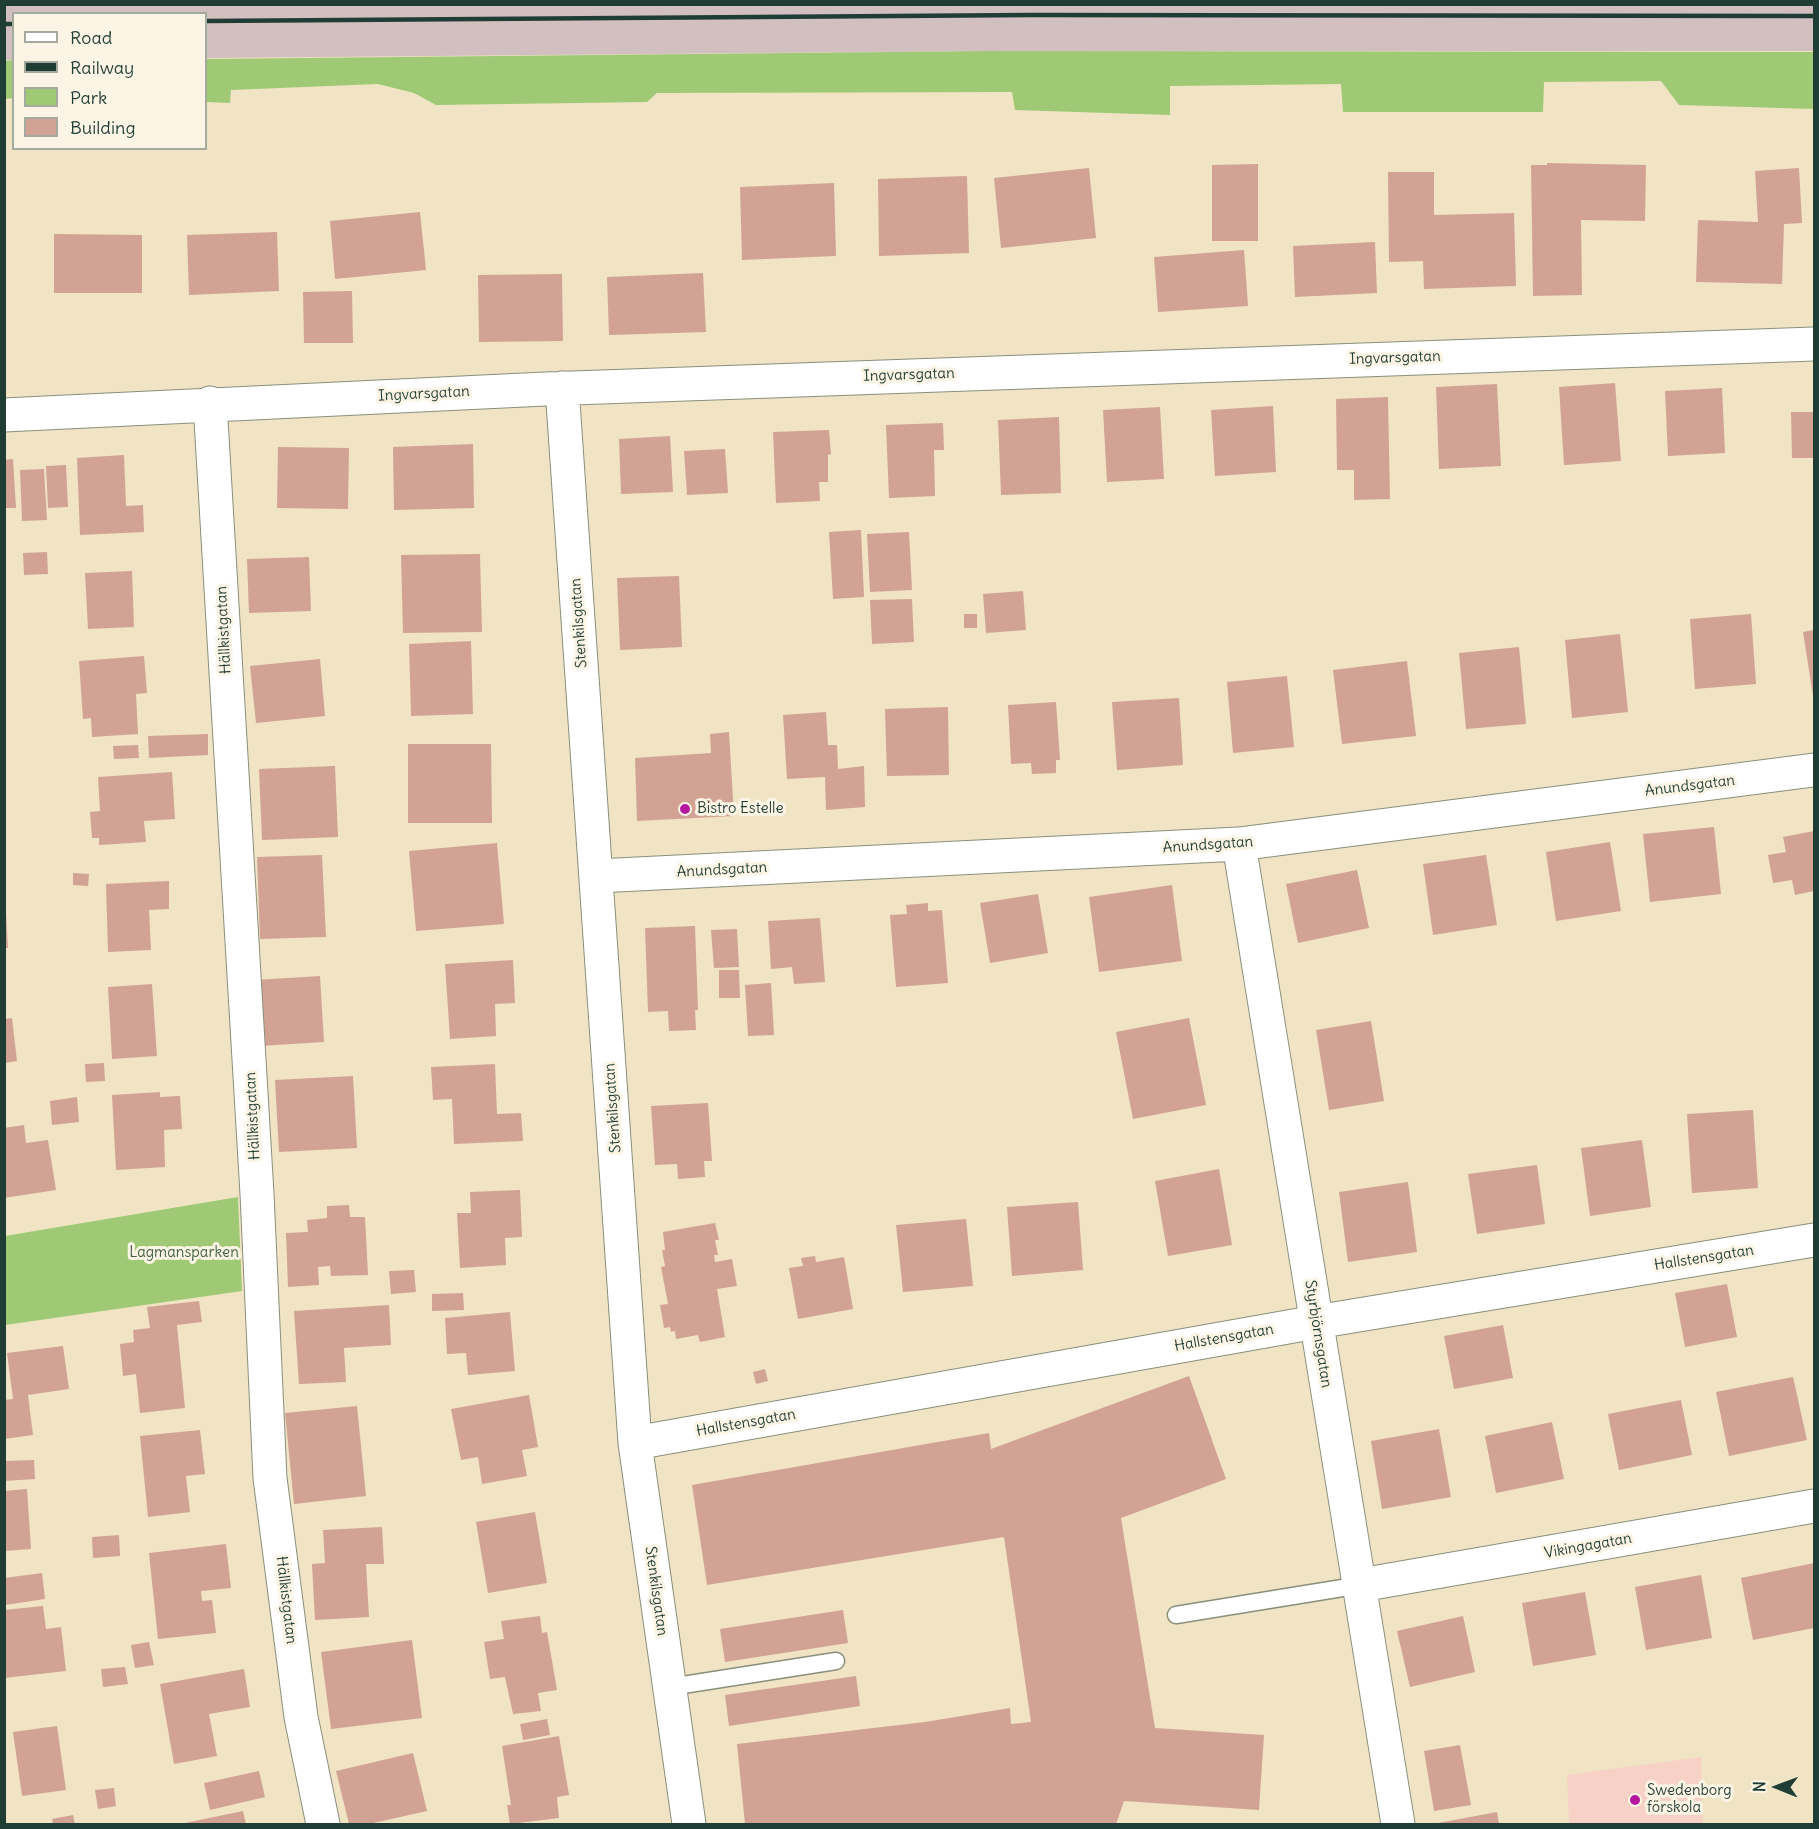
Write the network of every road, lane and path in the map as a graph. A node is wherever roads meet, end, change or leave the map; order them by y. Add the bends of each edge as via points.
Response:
1 (1815, 344) edge
2 (562, 388) junction
3 (210, 403) junction
4 (4, 414) edge
5 (1815, 770) edge
6 (1239, 844) junction
7 (597, 876) junction
8 (1815, 1240) edge
9 (1316, 1322) junction
10 (635, 1443) junction
11 (1815, 1506) edge
12 (1361, 1585) junction
13 (1176, 1615) dead end
14 (836, 1661) dead end
15 (670, 1687) junction
16 (323, 1824) edge
17 (689, 1824) edge
18 (1398, 1824) edge

1 - 2 street, Ingvarsgatan
2 - 3 street, Ingvarsgatan
2 - 7 street, Stenkilsgatan
3 - 4 street, Ingvarsgatan
3 - 16 street, Hällkistgatan via 270,1478 301,1717
5 - 6 street, Anundsgatan
6 - 7 street, Anundsgatan
6 - 9 street, Styrbjörnsgatan
7 - 10 street, Stenkilsgatan
8 - 9 street, Hallstensgatan
9 - 10 street, Hallstensgatan
9 - 12 street, Styrbjörnsgatan
10 - 15 street, Stenkilsgatan
11 - 12 street, Vikingagatan
12 - 13 lane
12 - 18 street, Styrbjörnsgatan
14 - 15 lane
15 - 17 street, Stenkilsgatan

